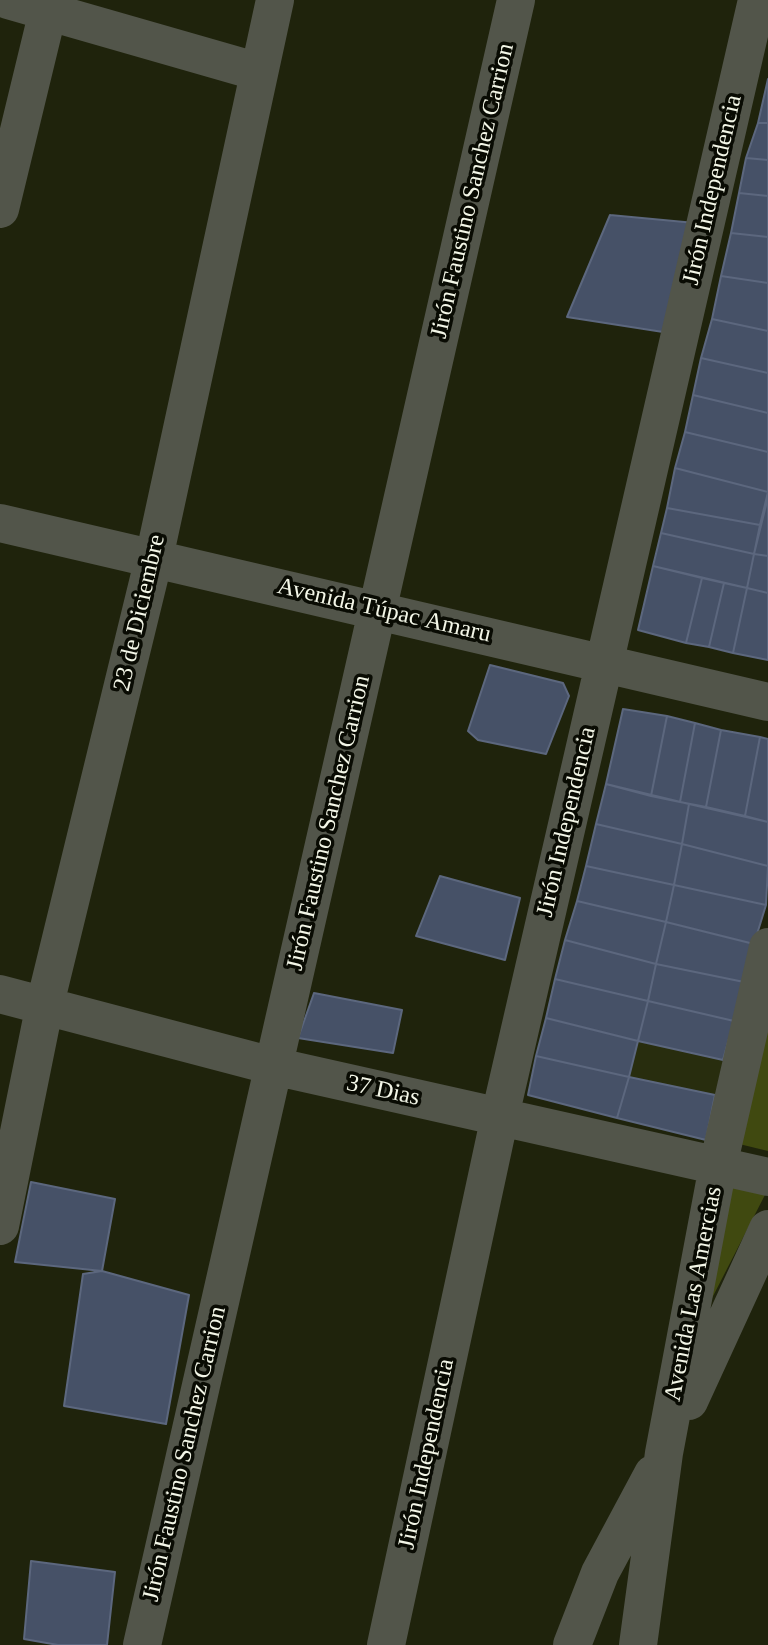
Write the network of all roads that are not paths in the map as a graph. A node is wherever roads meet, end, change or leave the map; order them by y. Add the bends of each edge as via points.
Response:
1 (8, 0) edge
2 (275, 0) edge
3 (516, 0) edge
4 (757, 0) edge
5 (48, 11) junction
6 (259, 72) junction
7 (0, 209) edge
8 (0, 523) edge
9 (154, 558) junction
10 (379, 609) junction
11 (603, 663) junction
12 (768, 702) edge
13 (768, 947) edge
14 (0, 994) edge
15 (45, 1004) junction
16 (273, 1066) junction
17 (500, 1116) junction
18 (718, 1166) junction
19 (768, 1177) edge
20 (0, 1226) edge
21 (768, 1229) edge
22 (664, 1453) junction
23 (142, 1645) edge
24 (386, 1645) edge
25 (572, 1645) edge
26 (610, 1645) edge
27 (638, 1645) edge

1 - 5 street
2 - 6 street, 23 de Diciembre
3 - 10 street, Jirón Faustino Sanchez Carrion
4 - 11 street, Jirón Independencia
5 - 6 street
5 - 7 street
6 - 9 street, 23 de Diciembre
8 - 9 street, Avenida Túpac Amaru
9 - 10 street, Avenida Túpac Amaru
9 - 15 street, 23 de Diciembre
10 - 11 street, Avenida Túpac Amaru
10 - 16 street, Jirón Faustino Sanchez Carrion
11 - 12 street, Avenida Túpac Amaru
11 - 17 street, Jirón Independencia
13 - 18 street, Avenida Las Amercias
14 - 15 street, 37 Dias
15 - 16 street, 37 Dias
15 - 20 street, 23 de Diciembre
16 - 17 street, 37 Dias
16 - 23 street, Jirón Faustino Sanchez Carrion
17 - 18 street, 37 Dias
17 - 24 street, Jirón Independencia
18 - 19 street, 37 Dias
18 - 22 street, Avenida Las Amercias
21 - 22 street
22 - 25 street via 600,1573
22 - 26 street via 630,1596
22 - 27 street, Avenida Las Amercias

